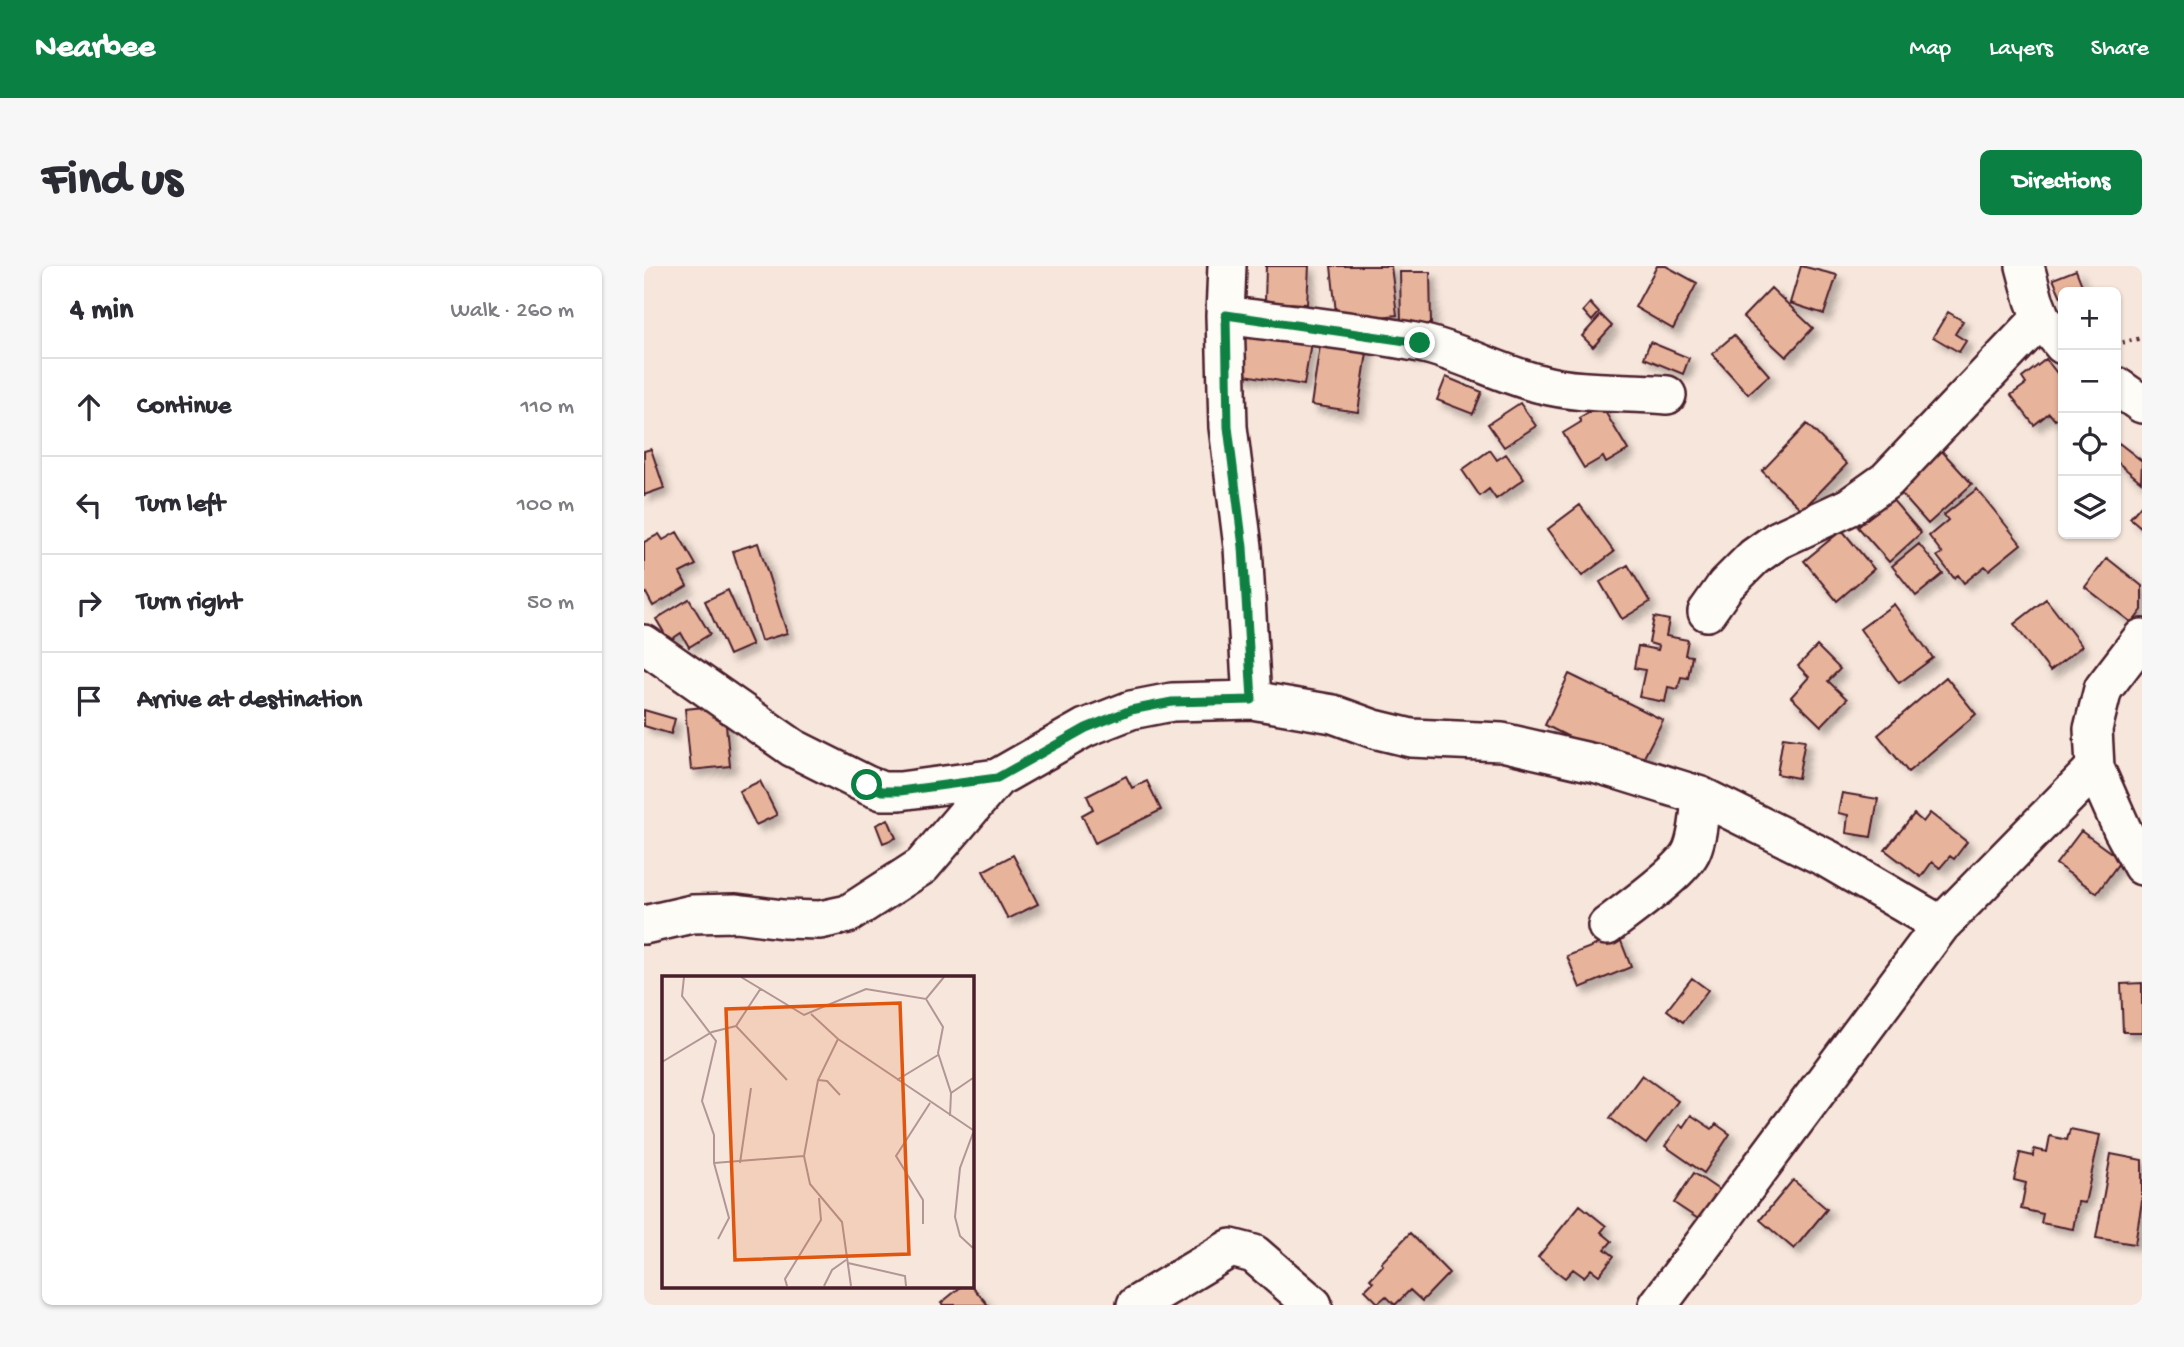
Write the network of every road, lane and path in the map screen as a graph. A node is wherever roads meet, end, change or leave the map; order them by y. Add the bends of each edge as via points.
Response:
1 (1227, 266) edge
2 (2025, 266) edge
3 (1226, 315) junction
4 (2052, 331) edge
5 (2142, 338) edge
6 (2121, 343) edge
7 (2121, 389) edge
8 (1667, 395) dead end
9 (2142, 404) edge
10 (1707, 612) dead end
11 (2142, 638) edge
12 (644, 644) edge
13 (1252, 700) junction
14 (2095, 768) junction
15 (997, 778) junction
16 (1701, 796) junction
17 (2142, 866) edge
18 (644, 925) edge
19 (1941, 925) junction
20 (1607, 926) dead end
21 (1685, 1268) junction
22 (1136, 1305) edge
23 (1313, 1305) edge
24 (1658, 1305) edge
25 (1695, 1305) edge

1 - 3 street
2 - 4 street via 2034,300
3 - 8 street via 1420,343 1570,390
3 - 13 street via 1228,427 1243,547
4 - 10 street via 1887,480 1849,507 1777,540 1754,557
5 - 6 path
7 - 9 street
11 - 14 street via 2102,689 2093,729
12 - 15 street via 793,748 882,791
13 - 15 street via 1172,702 1131,710 1086,728
13 - 16 street via 1333,714 1411,738 1502,742 1598,764
14 - 17 street
14 - 19 street
15 - 18 street via 922,866 848,914 820,920 692,914
16 - 19 street via 1828,859
16 - 20 street via 1691,853
19 - 21 street
21 - 24 street
21 - 25 street
22 - 23 street via 1231,1248 1254,1254

